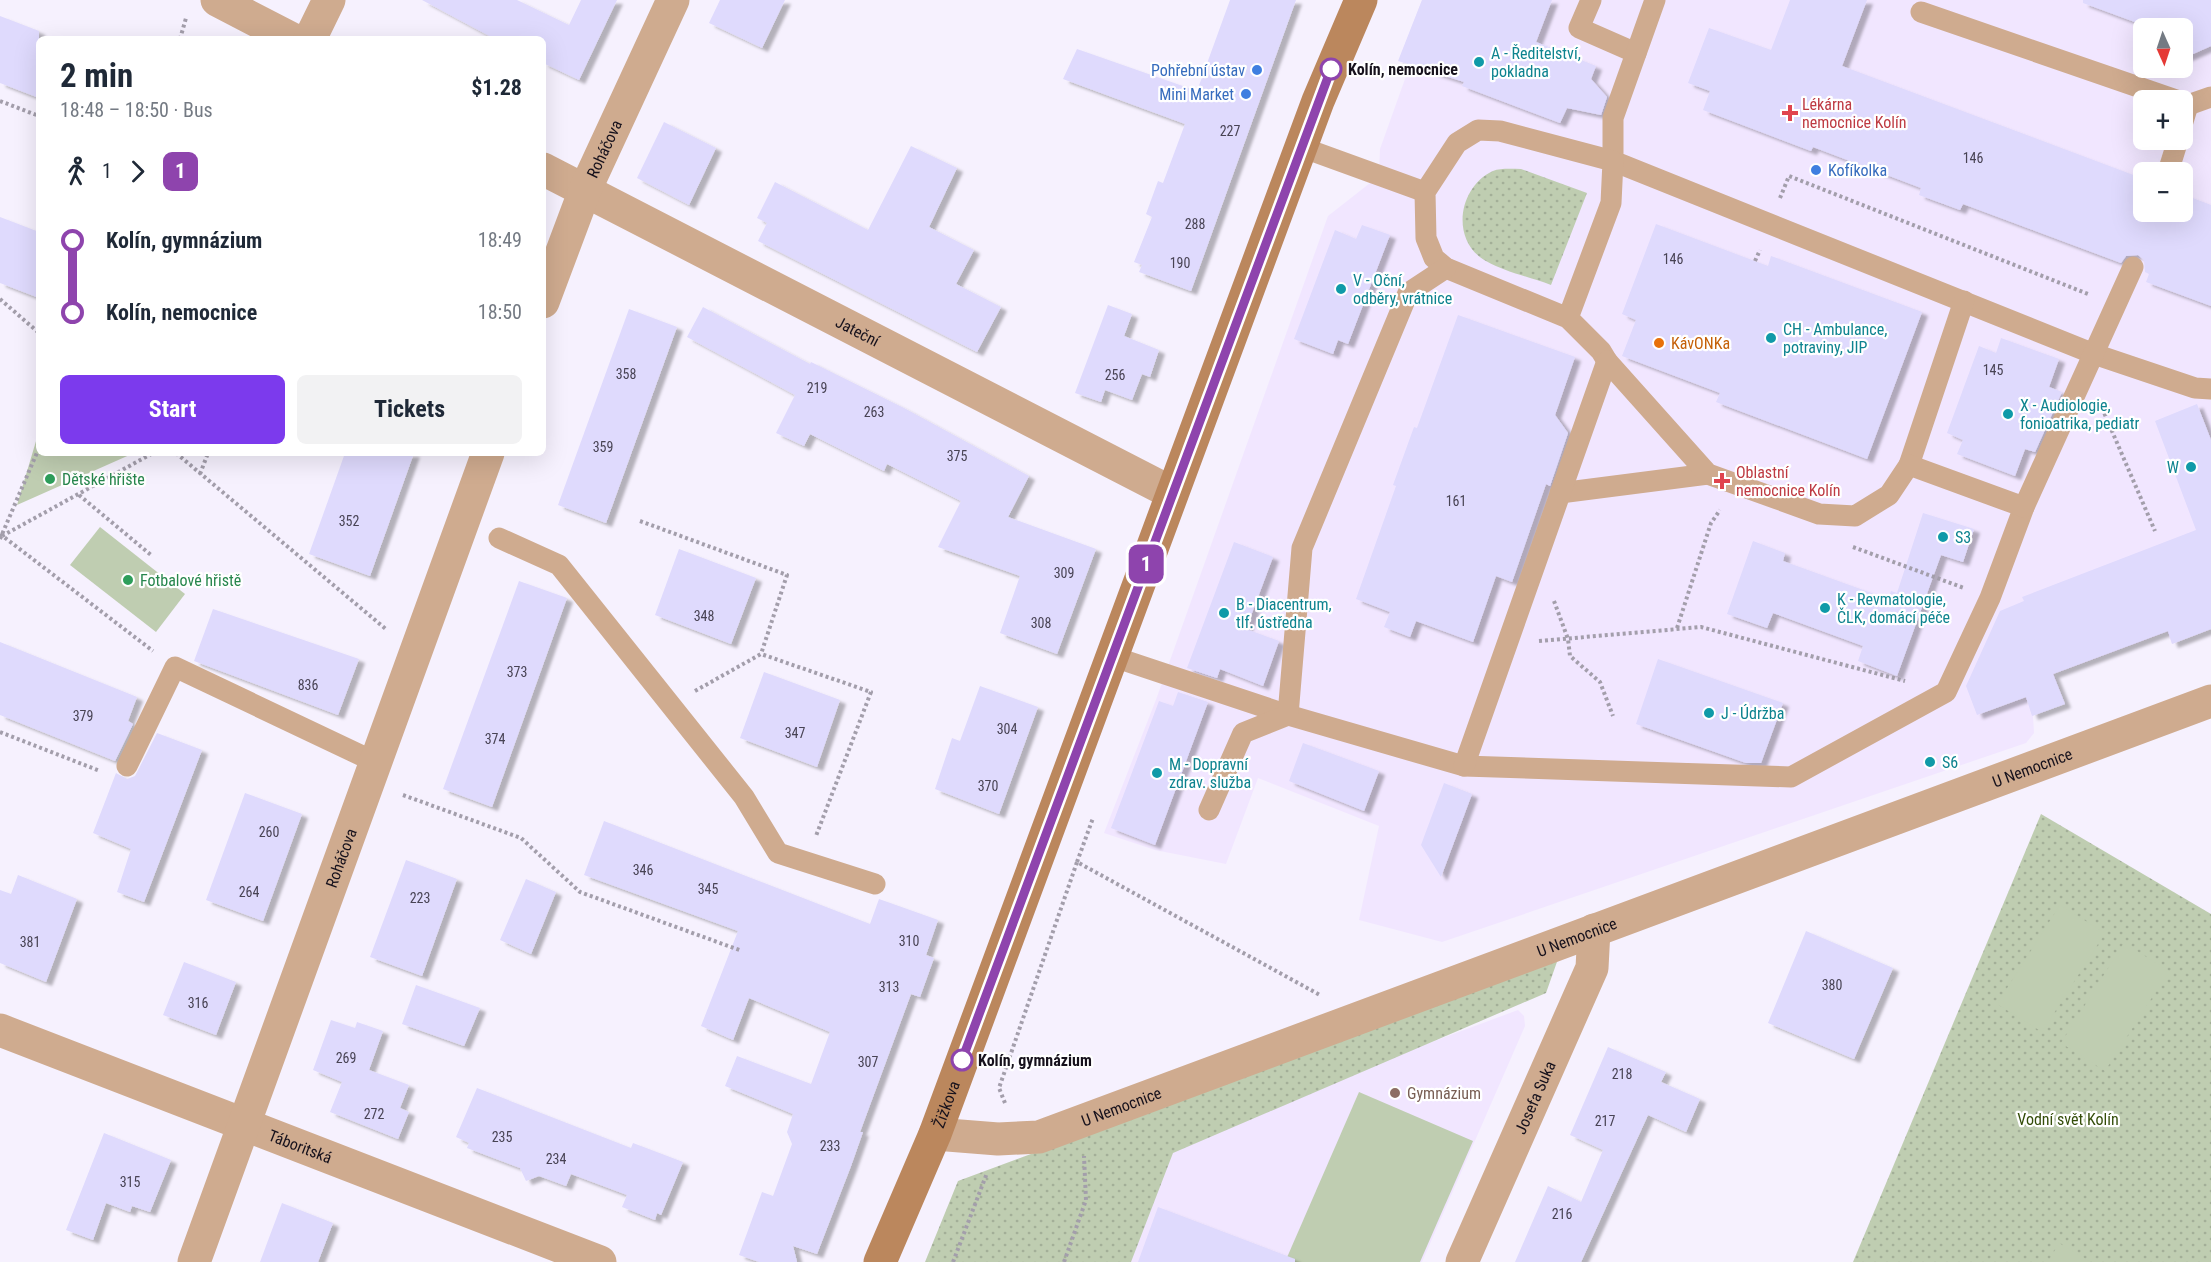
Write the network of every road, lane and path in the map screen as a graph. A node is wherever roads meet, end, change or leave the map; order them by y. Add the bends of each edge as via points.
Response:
1 (217, 0) edge
2 (329, 0) edge
3 (673, 0) edge
4 (1361, 0) edge
5 (1591, 0) edge
6 (1655, 0) edge
7 (1921, 12) dead end
8 (186, 18) dead end
9 (181, 36) edge
10 (286, 36) edge
11 (311, 36) edge
12 (1636, 53) junction
13 (2133, 90) edge
14 (2211, 97) edge
15 (0, 101) edge
16 (2193, 104) edge
17 (36, 115) edge
18 (1300, 147) junction
19 (1613, 161) junction
20 (546, 170) edge
21 (585, 190) junction
22 (1425, 192) junction
23 (1770, 224) junction
24 (1755, 261) dead end
25 (2133, 267) dead end
26 (1446, 268) junction
27 (546, 294) edge
28 (0, 299) edge
29 (1964, 301) junction
30 (1568, 318) junction
31 (36, 330) edge
32 (2102, 334) junction
33 (1607, 361) junction
34 (2090, 362) junction
35 (2211, 389) edge
36 (36, 455) edge
37 (148, 456) edge
38 (179, 456) edge
39 (207, 456) edge
40 (487, 456) edge
41 (1909, 465) junction
42 (200, 474) junction
43 (1708, 474) junction
44 (1172, 492) junction
45 (1560, 494) junction
46 (79, 495) junction
47 (1722, 507) dead end
48 (2024, 507) junction
49 (640, 521) dead end
50 (2155, 531) dead end
51 (1, 536) edge
52 (499, 538) dead end
53 (1850, 545) dead end
54 (151, 555) dead end
55 (1537, 556) junction
56 (1990, 598) junction
57 (1677, 628) junction
58 (388, 631) dead end
59 (1568, 639) junction
60 (1507, 644) junction
61 (761, 654) junction
62 (1112, 657) junction
63 (175, 667) junction
64 (1946, 692) junction
65 (2211, 701) edge
66 (670, 706) junction
67 (1288, 715) junction
68 (1613, 716) dead end
69 (0, 732) edge
70 (375, 762) junction
71 (127, 766) joint
72 (1464, 766) junction
73 (403, 795) dead end
74 (1209, 810) dead end
75 (806, 862) junction
76 (875, 884) dead end
77 (1594, 930) junction
78 (742, 951) dead end
79 (1360, 1017) junction
80 (0, 1030) edge
81 (244, 1124) junction
82 (935, 1134) junction
83 (998, 1139) junction
84 (1084, 1154) dead end
85 (981, 1192) dead end
86 (194, 1262) edge
87 (600, 1262) edge
88 (880, 1262) edge
89 (953, 1262) edge
90 (1064, 1262) edge
91 (1462, 1262) edge

1 - 10 street
2 - 11 street
3 - 21 street, Roháčova
4 - 18 street, Žižkova
5 - 12 lane via 1579,28
6 - 12 lane
7 - 13 lane
8 - 9 path
12 - 19 lane via 1613,118
14 - 16 lane
15 - 17 path
18 - 22 lane
18 - 44 street, Žižkova
19 - 22 lane via 1500,131 1478,130 1457,143
19 - 23 lane
19 - 30 lane via 1611,203
20 - 21 street, Jateční
21 - 27 street, Roháčova
21 - 44 street, Jateční
22 - 26 lane via 1426,238 1434,258
23 - 24 path
23 - 29 lane
23 - 32 path via 1789,176 2088,292
25 - 32 lane
26 - 30 lane
26 - 67 lane via 1408,293 1302,548
28 - 31 path
29 - 34 lane
29 - 41 lane
30 - 33 lane
32 - 34 lane
33 - 43 lane
33 - 45 lane
34 - 35 lane
34 - 48 lane
34 - 50 path
36 - 51 path
37 - 46 path
38 - 42 path
39 - 42 path
40 - 70 street, Roháčova
41 - 43 lane via 1889,495 1855,516 1819,514
41 - 48 lane
42 - 58 path
43 - 45 lane
44 - 62 street, Žižkova
45 - 55 lane
46 - 51 path
46 - 54 path
47 - 57 path via 1711,523
48 - 56 lane
49 - 61 path via 787,575
51 - 63 path
52 - 66 lane via 559,565
53 - 56 path
55 - 59 path
55 - 60 lane
56 - 64 lane
57 - 59 path
57 - 64 path via 1701,627
59 - 60 path
59 - 68 path via 1570,656 1600,682
60 - 72 lane
61 - 66 path
61 - 75 path via 871,692
62 - 67 lane
62 - 82 street, Žižkova
63 - 70 lane
63 - 71 lane
64 - 72 lane via 1791,777
65 - 77 street, U Nemocnice
66 - 75 lane via 744,797 778,853
67 - 72 lane
67 - 74 lane via 1243,733
69 - 71 path via 104,772
70 - 81 street, Roháčova
73 - 78 path via 521,838 580,892
75 - 76 lane
77 - 79 street, U Nemocnice
77 - 91 street, Josefa Suka via 1592,968
79 - 83 street, U Nemocnice via 1039,1137
79 - 83 path via 1077,862 999,1088 1008,1110
80 - 81 street, Táboritská
81 - 86 street, Roháčova
81 - 87 street, Táboritská
82 - 83 street, U Nemocnice
82 - 88 street, Žižkova
84 - 90 path via 1086,1200
85 - 89 path

